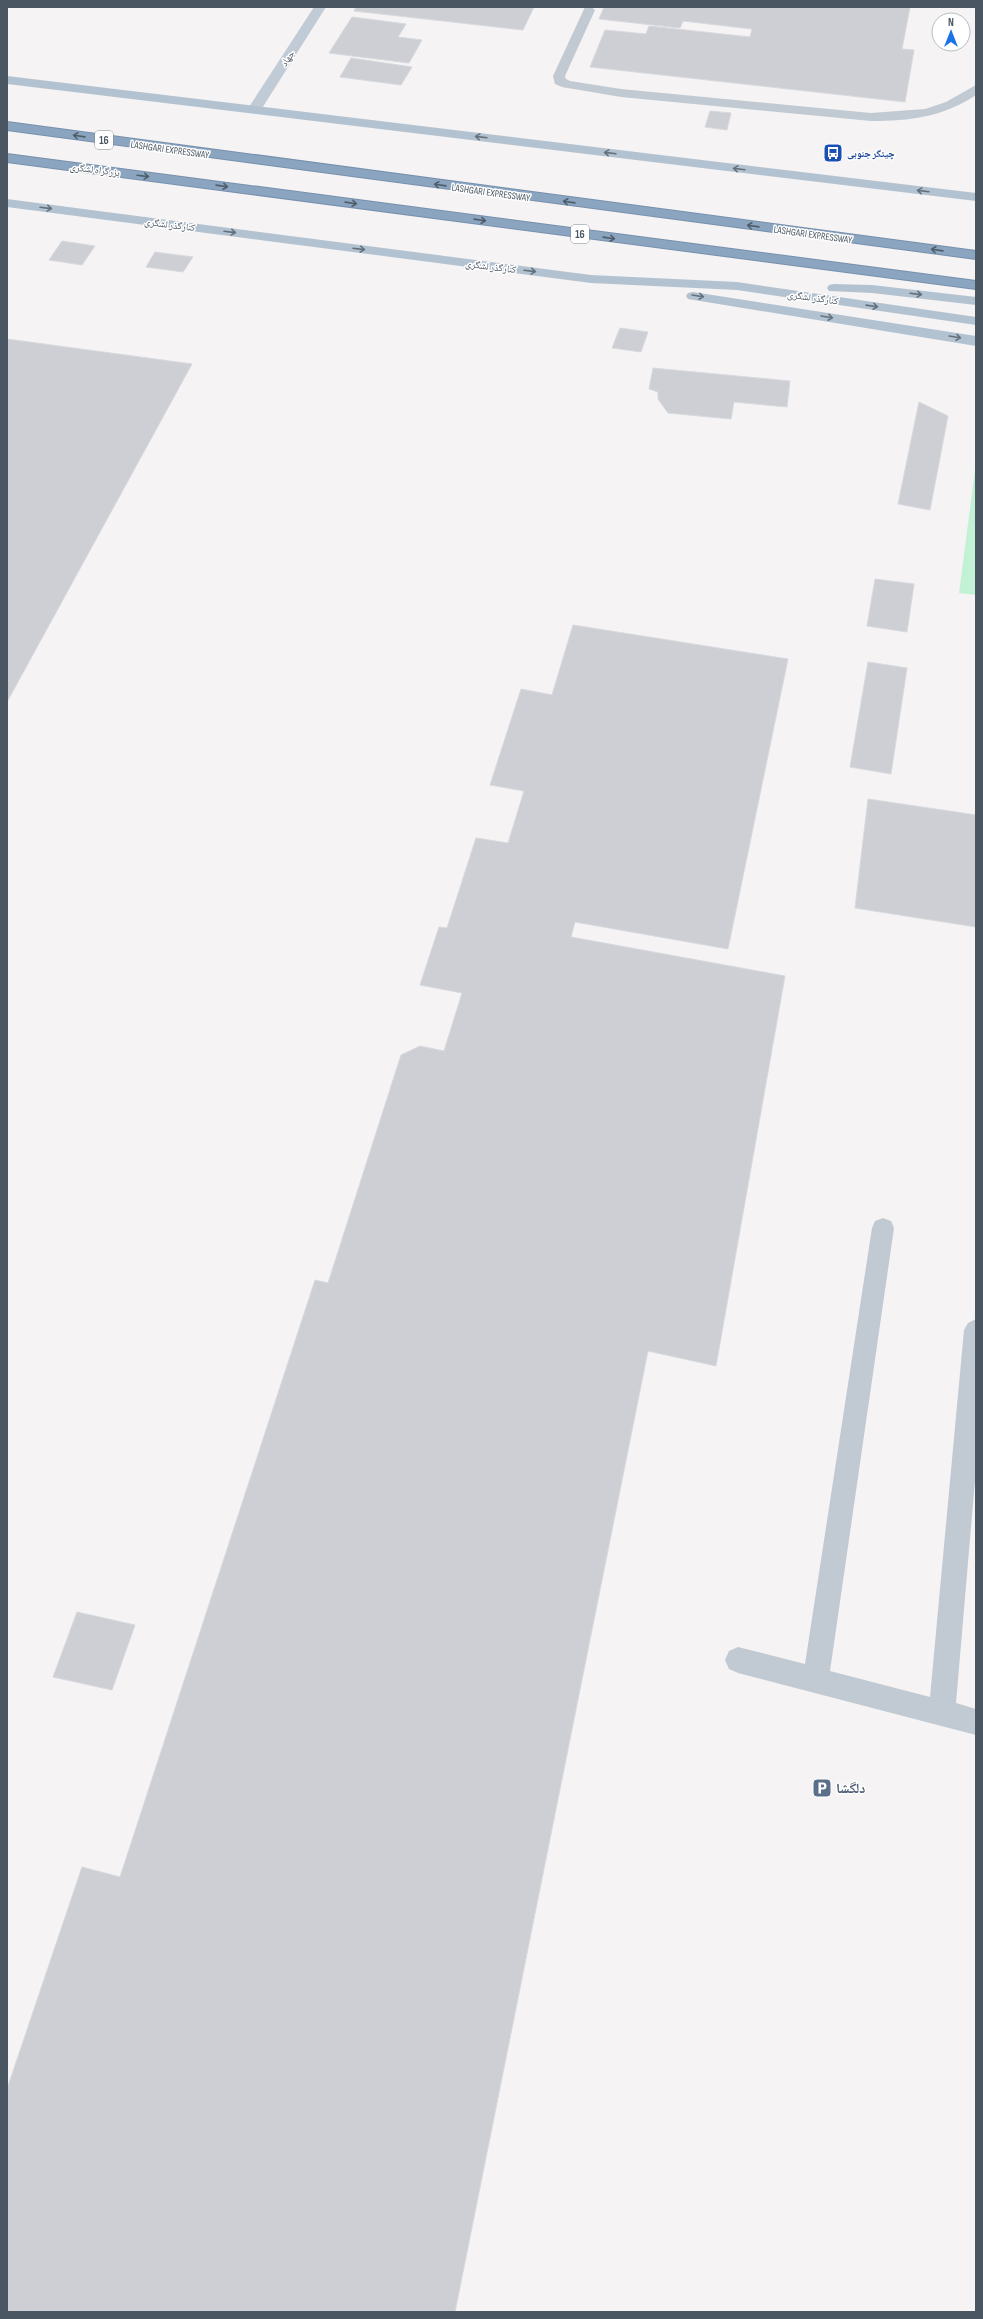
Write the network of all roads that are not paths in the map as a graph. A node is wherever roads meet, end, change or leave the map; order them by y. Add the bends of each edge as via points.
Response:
1 (320, 7) edge
2 (589, 10) dead end
3 (7, 80) edge
4 (976, 89) edge
5 (254, 110) junction
6 (7, 126) edge
7 (7, 158) edge
8 (760, 171) junction
9 (976, 196) edge
10 (891, 201) dead end
11 (7, 203) edge
12 (976, 256) edge
13 (591, 279) junction
14 (976, 285) edge
15 (737, 286) junction
16 (976, 301) edge
17 (976, 321) edge
18 (976, 341) edge
19 (883, 1228) dead end
20 (976, 1330) edge
21 (738, 1660) dead end
22 (816, 1680) junction
23 (942, 1713) junction
24 (976, 1722) edge

1 - 5 street, جهاد
2 - 4 lane via 559,76 560,81 567,84 621,93 871,117 904,117 941,111
3 - 5 main road
8 -> 5 main road
12 -> 6 highway, LASHGARI EXPRESSWAY / 16
7 -> 14 highway, بزرگراه لشگری / 16
9 -> 8 main road
8 - 10 main road
11 -> 13 main road, کنارگذر لشگری
13 - 15 main road, کنارگذر لشگری
13 -> 18 main road
15 -> 16 main road via 872,289
15 -> 17 main road, کنارگذر لشگری
19 - 22 lane
20 - 23 lane
21 - 22 lane
22 - 23 lane
23 - 24 lane

